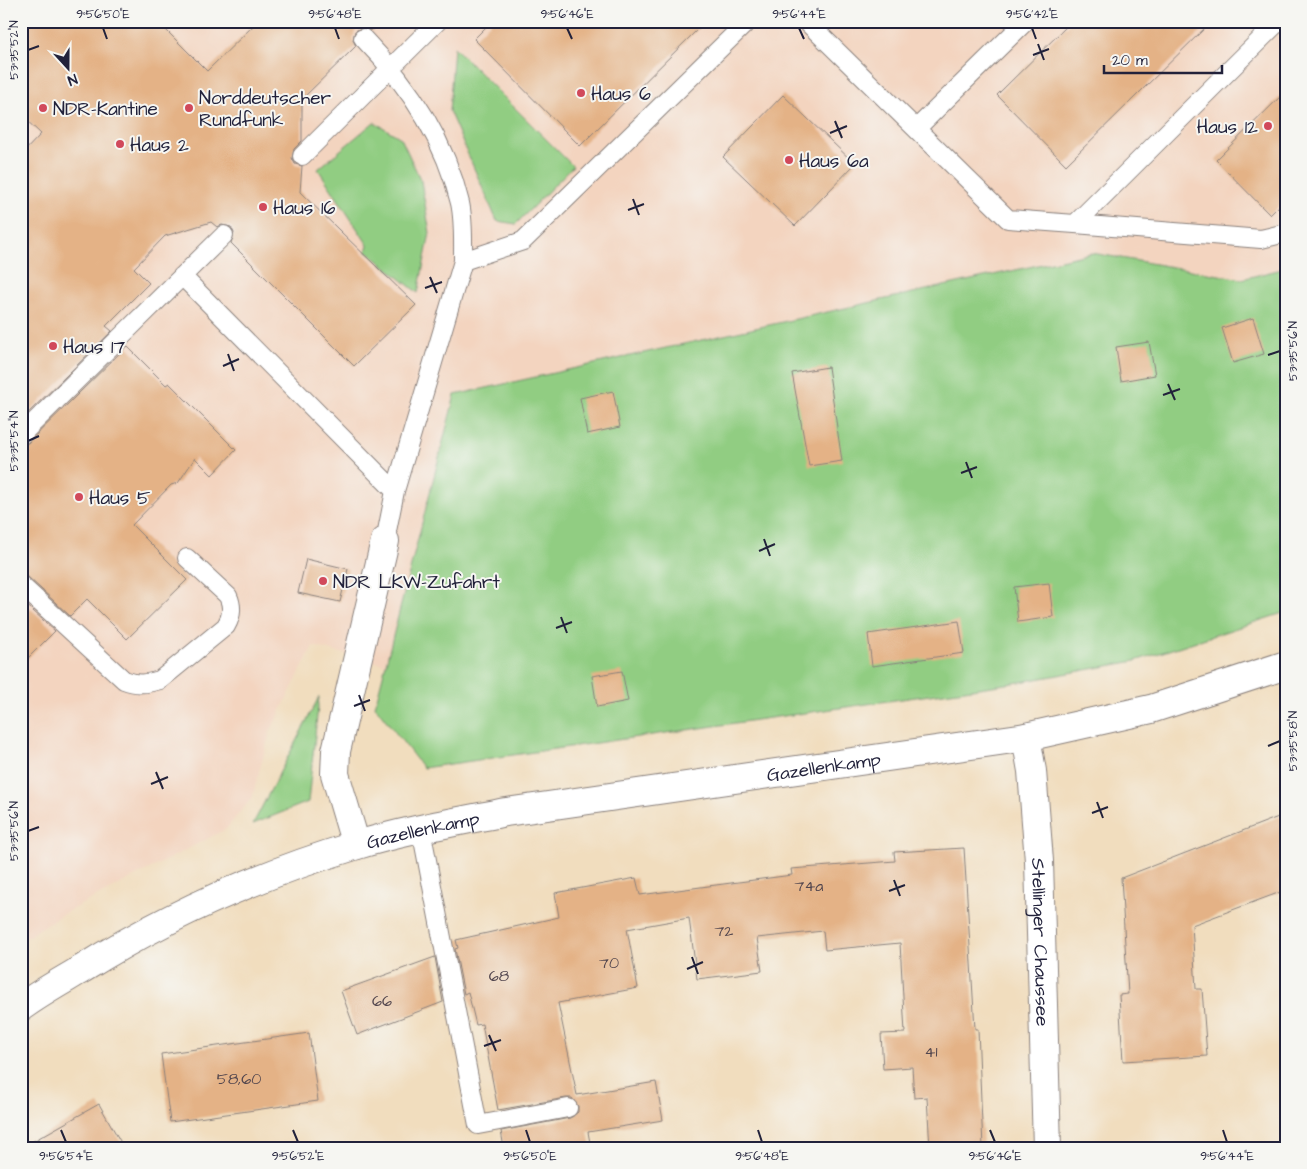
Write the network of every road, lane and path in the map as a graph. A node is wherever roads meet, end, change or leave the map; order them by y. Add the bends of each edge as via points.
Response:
1 (438, 21) edge
2 (748, 21) edge
3 (806, 21) edge
4 (1026, 21) edge
5 (1279, 21) edge
6 (363, 38) dead end
7 (391, 68) junction
8 (916, 130) junction
9 (302, 156) dead end
10 (1075, 224) junction
11 (1286, 233) edge
12 (224, 234) dead end
13 (463, 260) junction
14 (182, 276) junction
15 (21, 435) edge
16 (395, 491) junction
17 (385, 542) joint
18 (187, 558) dead end
19 (21, 585) edge
20 (1286, 665) edge
21 (1026, 737) junction
22 (421, 829) junction
23 (356, 845) junction
24 (21, 1008) edge
25 (568, 1108) dead end
26 (1047, 1148) edge

1 - 7 lane
2 - 13 lane via 523,241
3 - 8 lane
4 - 8 lane
5 - 10 lane
6 - 7 lane
7 - 9 lane
7 - 13 lane via 445,154 461,205
8 - 10 lane via 1008,220
10 - 11 lane via 1261,239
12 - 14 lane
13 - 16 lane
14 - 15 lane
14 - 16 lane
16 - 17 lane
17 - 23 street, Gazellenkamp via 336,751 335,774
18 - 19 lane via 228,596 230,618 226,626 160,680 147,684 124,680
20 - 21 street, Gazellenkamp via 1150,709
21 - 22 street, Gazellenkamp via 506,812
21 - 26 street, Stellinger Chaussee via 1039,861
22 - 23 street, Gazellenkamp
22 - 25 lane via 478,1125
23 - 24 street, Gazellenkamp via 250,883 124,942

